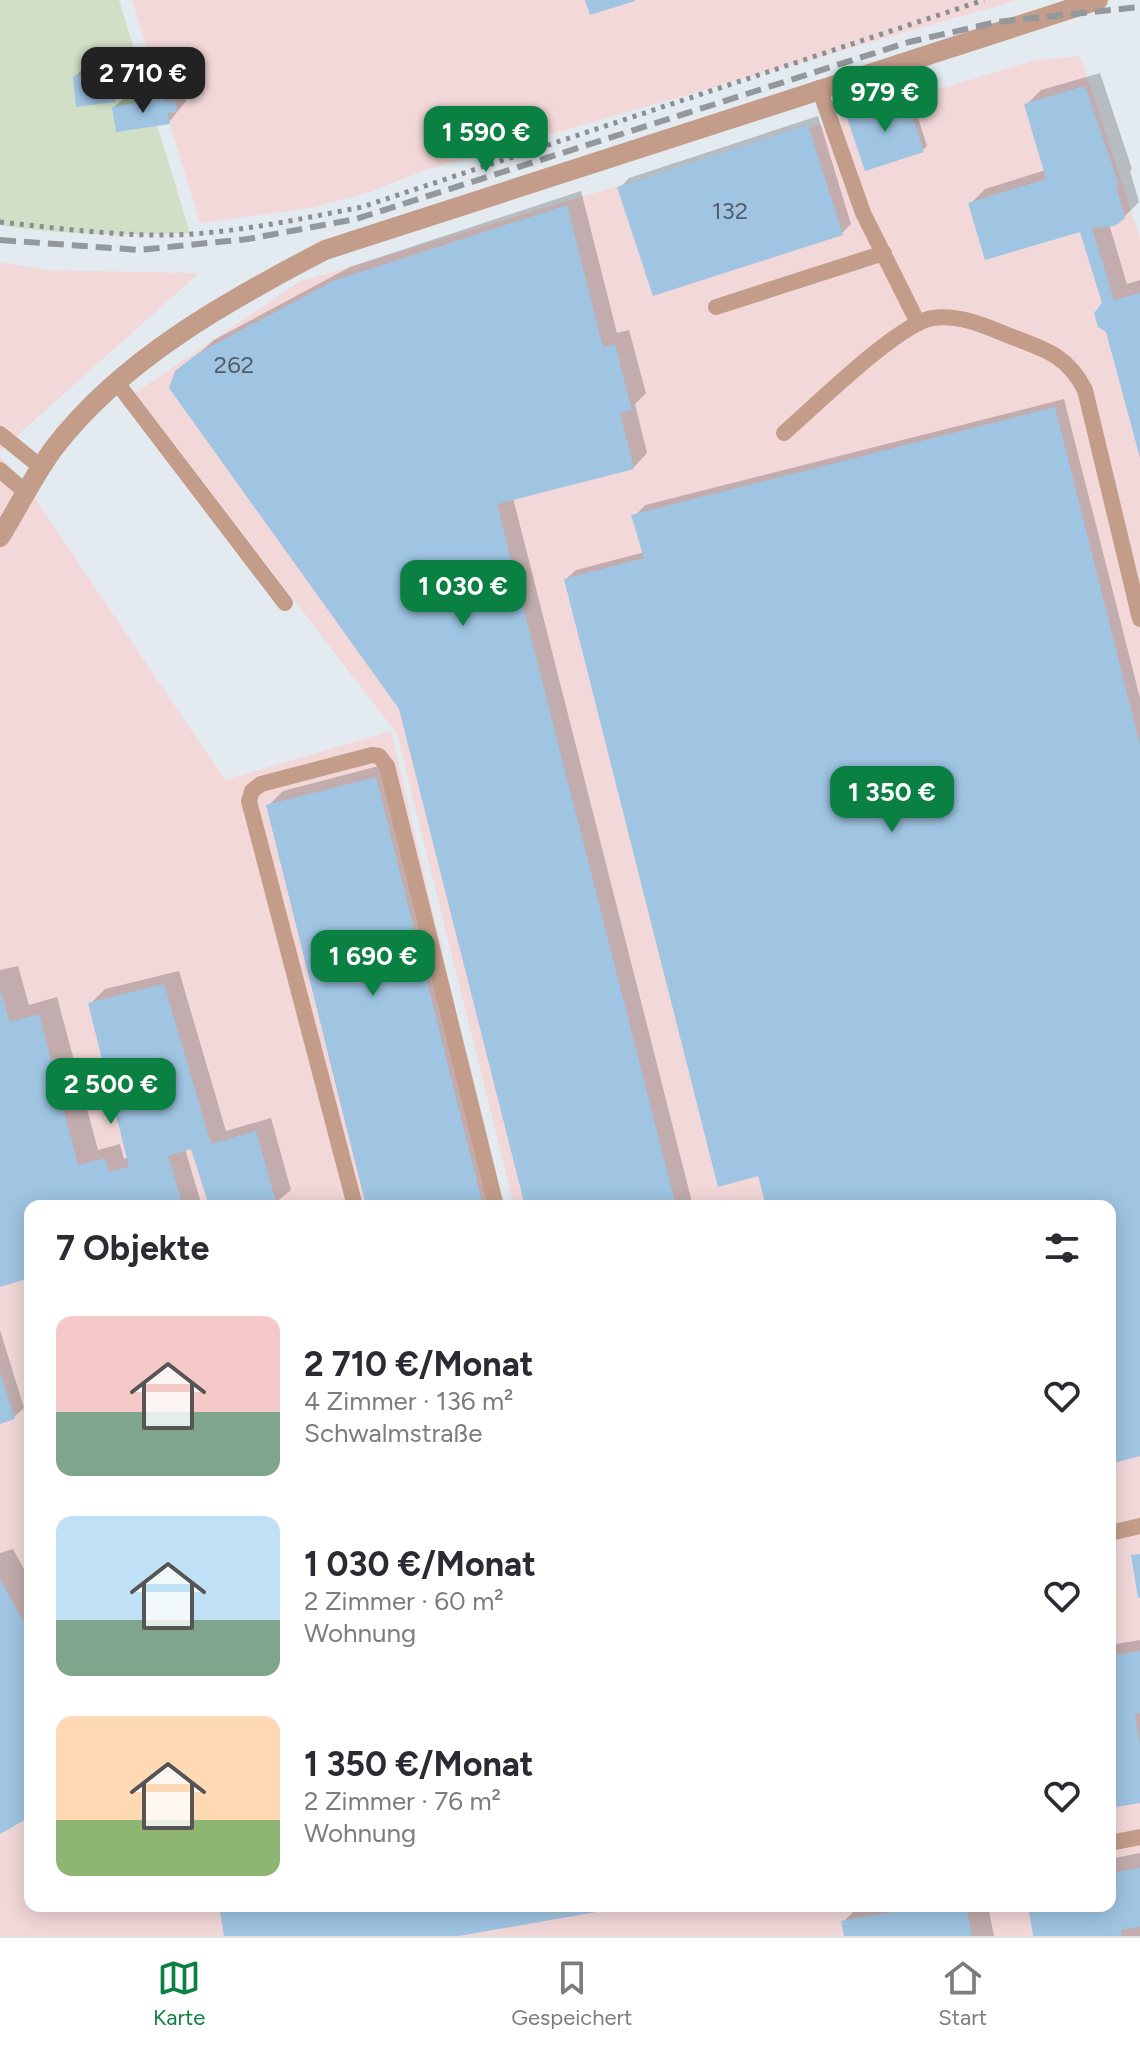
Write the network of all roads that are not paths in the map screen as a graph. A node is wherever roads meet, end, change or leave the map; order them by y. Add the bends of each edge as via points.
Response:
1 (1098, 0) edge
2 (819, 88) junction
3 (884, 253) junction
4 (716, 307) dead end
5 (918, 323) junction
6 (118, 384) junction
7 (784, 433) dead end
8 (0, 434) edge
9 (42, 468) junction
10 (0, 470) edge
11 (27, 493) junction
12 (0, 537) edge
13 (285, 603) dead end
14 (1140, 619) edge
15 (353, 1200) edge
16 (495, 1200) edge
17 (1140, 1526) edge
18 (1116, 1532) edge
19 (1140, 1837) edge
20 (1116, 1842) edge

1 - 2 street
2 - 3 lane via 863,213
2 - 6 street via 325,250 247,290
3 - 4 lane
3 - 5 lane
5 - 7 lane
5 - 14 lane via 932,318 970,320 1057,353 1077,374
6 - 9 street via 54,448
6 - 13 lane
8 - 9 lane
9 - 11 street
10 - 11 lane
11 - 12 street
15 - 16 lane via 249,801 261,784 372,755 387,766
17 - 18 lane
19 - 20 lane

